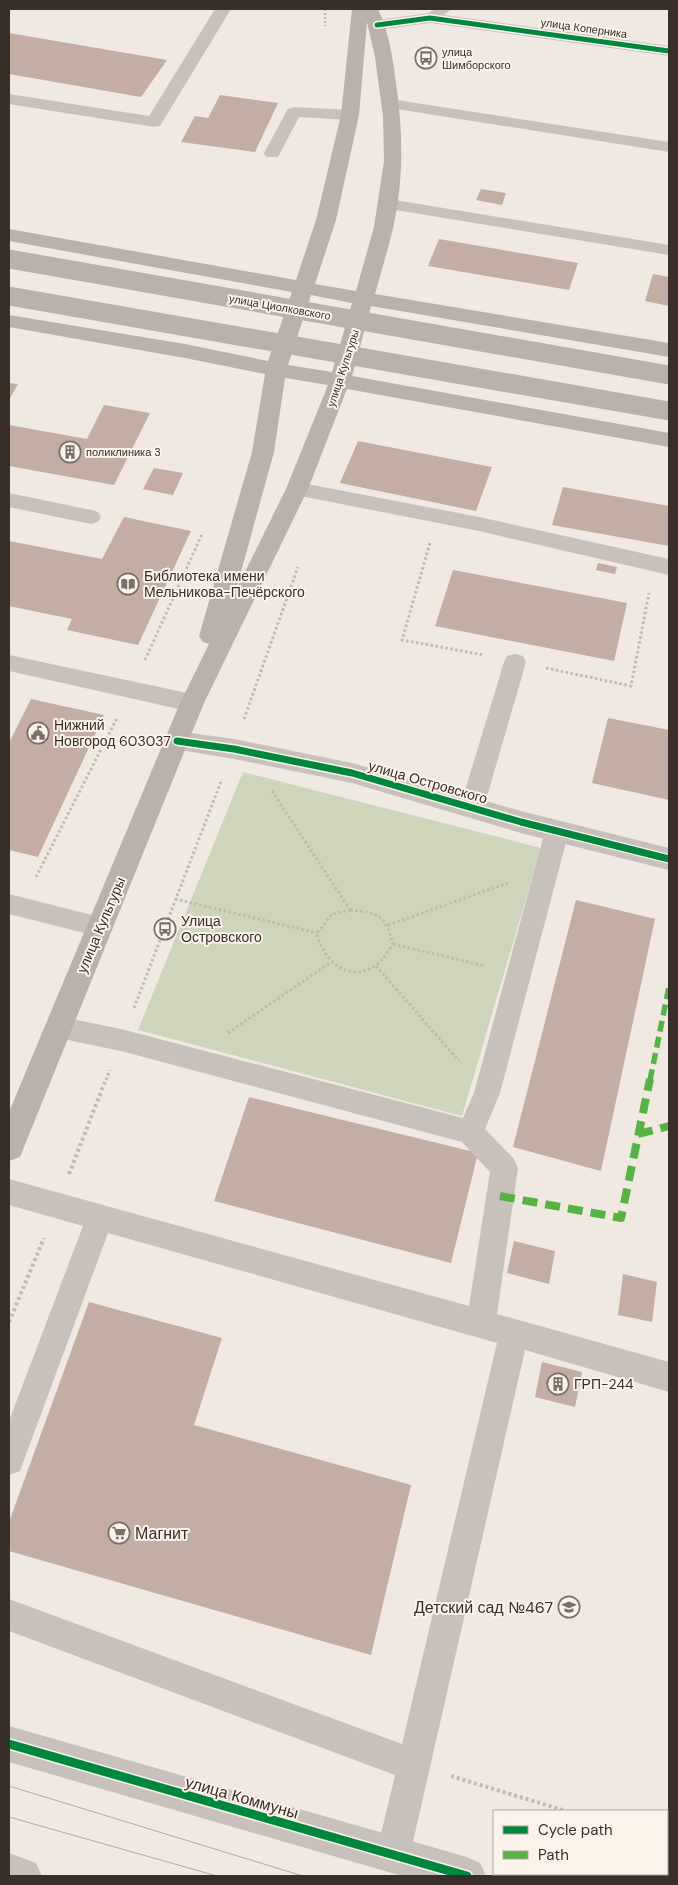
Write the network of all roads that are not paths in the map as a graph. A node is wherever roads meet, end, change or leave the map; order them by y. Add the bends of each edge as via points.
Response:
1 (224, 9) edge
2 (360, 9) edge
3 (370, 9) edge
4 (437, 13) edge
5 (377, 25) junction
6 (669, 51) edge
7 (9, 99) edge
8 (390, 104) junction
9 (350, 115) junction
10 (669, 147) edge
11 (272, 153) dead end
12 (389, 204) junction
13 (9, 235) edge
14 (669, 250) edge
15 (9, 259) edge
16 (304, 288) junction
17 (9, 296) edge
18 (365, 299) junction
19 (9, 321) edge
20 (669, 350) edge
21 (276, 369) junction
22 (669, 375) edge
23 (340, 381) junction
24 (669, 411) edge
25 (669, 440) edge
26 (297, 489) junction
27 (9, 500) edge
28 (91, 517) dead end
29 (669, 567) edge
30 (515, 662) road end
31 (9, 663) edge
32 (192, 703) junction
33 (177, 741) junction
34 (472, 807) junction
35 (557, 831) junction
36 (669, 860) edge
37 (15, 906) edge
38 (100, 927) junction
39 (58, 1027) junction
40 (470, 1132) junction
41 (9, 1147) edge
42 (9, 1192) edge
43 (100, 1217) junction
44 (481, 1324) junction
45 (514, 1333) junction
46 (669, 1378) edge
47 (9, 1460) edge
48 (9, 1615) edge
49 (9, 1744) edge
50 (414, 1765) junction
51 (393, 1855) junction
52 (9, 1872) edge
53 (23, 1876) edge
54 (467, 1876) edge

1 - 7 lane via 154,122
2 - 9 main road, улица Культуры
3 - 5 main road, улица Культуры
4 - 5 street, улица Коперника
4 - 6 street, улица Коперника
5 - 8 main road, улица Культуры
8 - 10 lane
8 - 12 main road, улица Культуры via 393,161
9 - 11 lane via 294,112
9 - 16 main road, улица Культуры via 326,220
12 - 14 lane
12 - 18 main road, улица Культуры
13 - 16 main road
15 - 22 main road, улица Циолковского, bridge
16 - 18 main road
16 - 21 main road, улица Культуры
17 - 24 main road, bridge
18 - 20 main road
18 - 23 main road, улица Культуры
19 - 21 main road
21 - 23 main road
21 - 32 main road, улица Культуры via 263,452
23 - 25 main road
23 - 26 main road, улица Культуры
26 - 29 lane via 479,524
26 - 32 main road, улица Культуры
27 - 28 lane
30 - 34 lane
31 - 32 lane
32 - 33 main road, улица Культуры
33 - 34 street, улица Островского via 352,773
33 - 38 main road, улица Культуры
34 - 35 street, улица Островского
35 - 36 street, улица Островского
35 - 40 lane via 487,1093
37 - 38 lane
38 - 39 main road, улица Культуры
39 - 40 lane via 121,1040
39 - 41 main road, улица Культуры
40 - 44 lane via 504,1168
42 - 43 lane
43 - 44 lane
43 - 47 lane
44 - 45 lane
45 - 46 lane
45 - 50 lane
48 - 50 lane
49 - 51 street, улица Коммуны
50 - 51 lane
51 - 54 street, улица Коммуны
52 - 53 street

